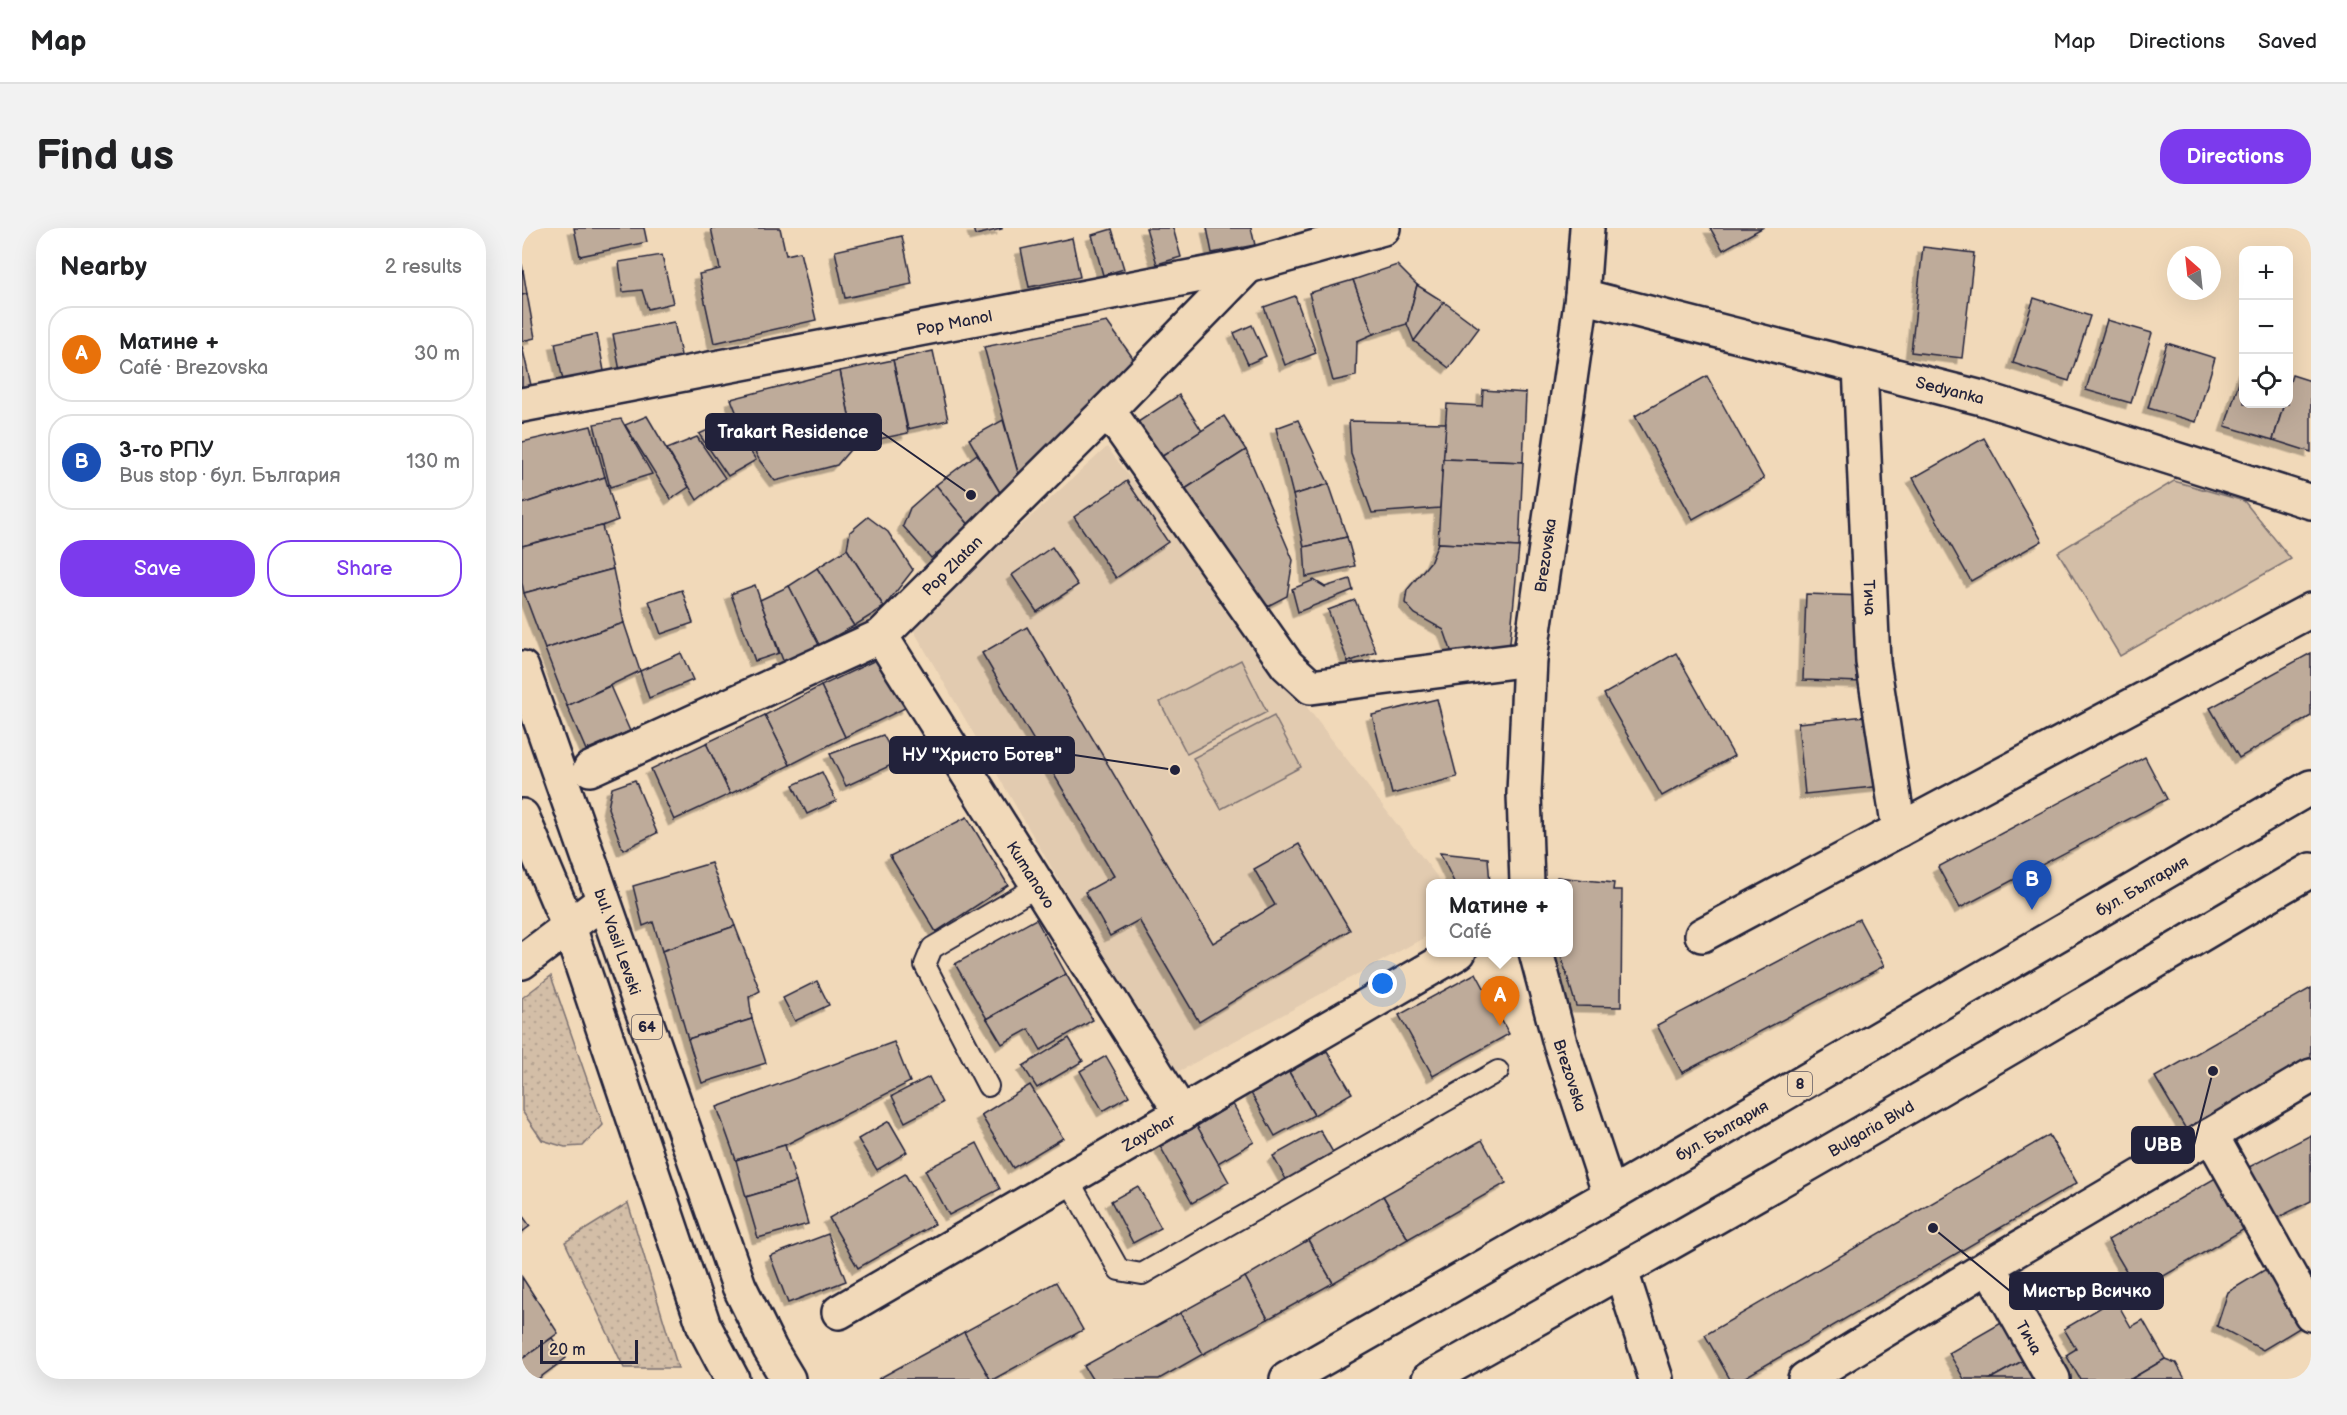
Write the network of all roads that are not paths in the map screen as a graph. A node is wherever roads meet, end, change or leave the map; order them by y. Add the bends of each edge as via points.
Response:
1 (1383, 228) edge
2 (1587, 228) edge
3 (1248, 266) junction
4 (1582, 296) junction
5 (1860, 366) junction
6 (522, 405) edge
7 (1108, 410) junction
8 (2311, 502) edge
9 (2311, 610) edge
10 (881, 636) junction
11 (1530, 659) junction
12 (522, 668) edge
13 (590, 769) dead end
14 (2311, 787) edge
15 (522, 816) edge
16 (1899, 830) junction
17 (2311, 870) edge
18 (1527, 879) edge
19 (1038, 886) junction
20 (603, 901) junction
21 (568, 927) junction
22 (1702, 935) dead end
23 (1450, 957) edge
24 (1537, 957) edge
25 (522, 962) edge
26 (1498, 1071) dead end
27 (2311, 1076) edge
28 (987, 1086) dead end
29 (1182, 1114) junction
30 (2211, 1135) junction
31 (1068, 1179) junction
32 (1610, 1195) junction
33 (1989, 1266) junction
34 (1621, 1271) junction
35 (839, 1312) dead end
36 (2311, 1314) edge
37 (732, 1379) edge
38 (788, 1379) edge
39 (1287, 1379) edge
40 (1429, 1379) edge
41 (1656, 1379) edge
42 (1805, 1379) edge
43 (2053, 1379) edge

1 - 3 street, Pop Manol
2 - 4 street, Brezovska
3 - 6 street, Pop Manol
3 - 7 street, Pop Zlatan
4 - 5 street, Sedyanka
4 - 11 street, Brezovska
5 - 8 street, Sedyanka via 1983,398
5 - 16 street, Тича via 1873,662
7 - 10 street, Pop Zlatan
7 - 11 street via 1287,665 1311,687
9 - 16 street
10 - 13 street, Pop Zlatan
10 - 19 street, Kumanovo
11 - 18 street, Brezovska via 1524,793
12 - 20 street, bul. Vasil Levski / 64
14 - 32 street, бул. България / 8
15 - 21 street, 64
16 - 22 street
17 - 34 street, Bulgaria Blvd
19 - 28 lane via 932,948 925,965
19 - 29 street, Kumanovo
20 - 21 street
20 - 38 street, bul. Vasil Levski / 64 via 739,1286
21 - 25 street
21 - 37 street, 64 via 704,1326
23 - 29 street, Zaychar
24 - 32 street, Brezovska via 1560,1043
26 - 31 lane via 1142,1274 1119,1270
27 - 30 street
29 - 31 street, Zaychar
30 - 33 street
30 - 36 street
31 - 35 street, Zaychar
32 - 39 street, бул. България / 8
33 - 42 street
33 - 43 street, Тича
34 - 40 street, Bulgaria Blvd
34 - 41 street

